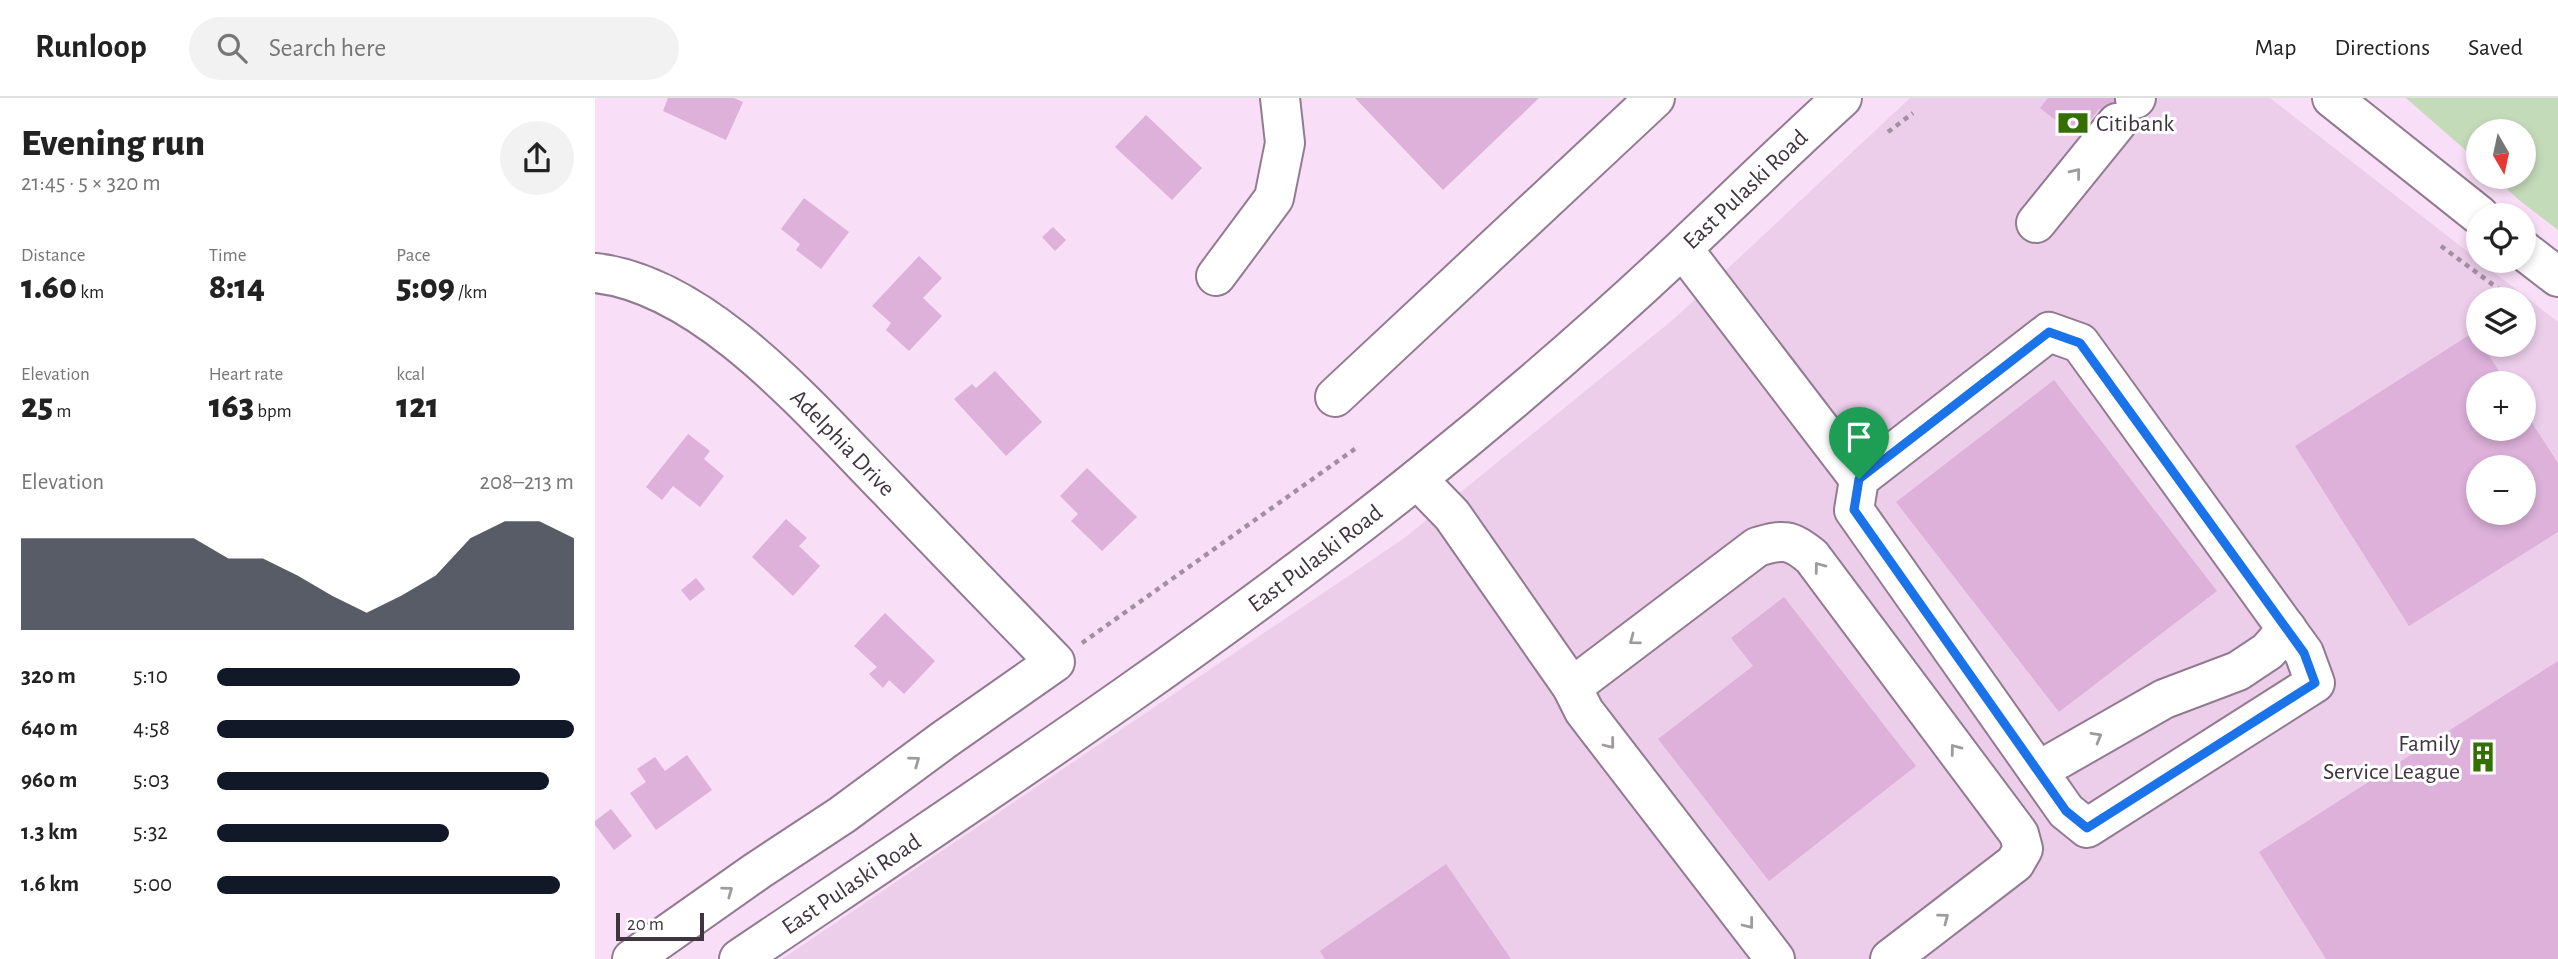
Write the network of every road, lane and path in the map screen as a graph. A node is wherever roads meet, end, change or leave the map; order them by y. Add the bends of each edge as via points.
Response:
1 (1280, 98) edge
2 (1655, 98) edge
3 (1842, 98) edge
4 (2332, 98) edge
5 (2129, 107) edge
6 (1913, 113) dead end
7 (1888, 132) dead end
8 (2466, 205) edge
9 (2036, 223) dead end
10 (2441, 246) dead end
11 (1683, 248) junction
12 (2536, 260) edge
13 (595, 273) edge
14 (1216, 276) dead end
15 (2558, 277) edge
16 (2496, 287) edge
17 (1335, 397) dead end
18 (1359, 446) dead end
19 (1417, 479) junction
20 (1859, 479) junction
21 (2287, 629) junction
22 (1055, 662) junction
23 (1573, 687) junction
24 (2038, 771) junction
25 (632, 959) edge
26 (739, 959) edge
27 (1775, 959) edge
28 (1890, 959) edge

1 - 14 main road via 1285,143 1274,198
2 - 17 main road
3 - 11 main road, East Pulaski Road
4 - 8 main road
9 -> 5 main road
6 - 7 path
10 - 16 path
11 - 19 main road, East Pulaski Road via 1542,376
11 - 20 main road
12 - 15 main road
13 - 22 main road, Adelphia Drive via 657,291 718,325 781,380
18 - 22 path
19 - 23 main road via 1452,515
19 - 26 main road, East Pulaski Road via 1109,710
20 - 21 main road via 2049,332 2070,339 2080,343
20 - 24 main road via 1854,510
24 -> 21 main road via 2164,699 2238,671 2268,651
21 - 24 main road via 2304,653 2315,683 2087,828 2066,811
25 -> 22 main road
23 -> 27 main road via 1584,711
28 -> 23 main road via 2015,863 2023,849 2019,834 1812,557 1795,543 1777,541 1757,547

